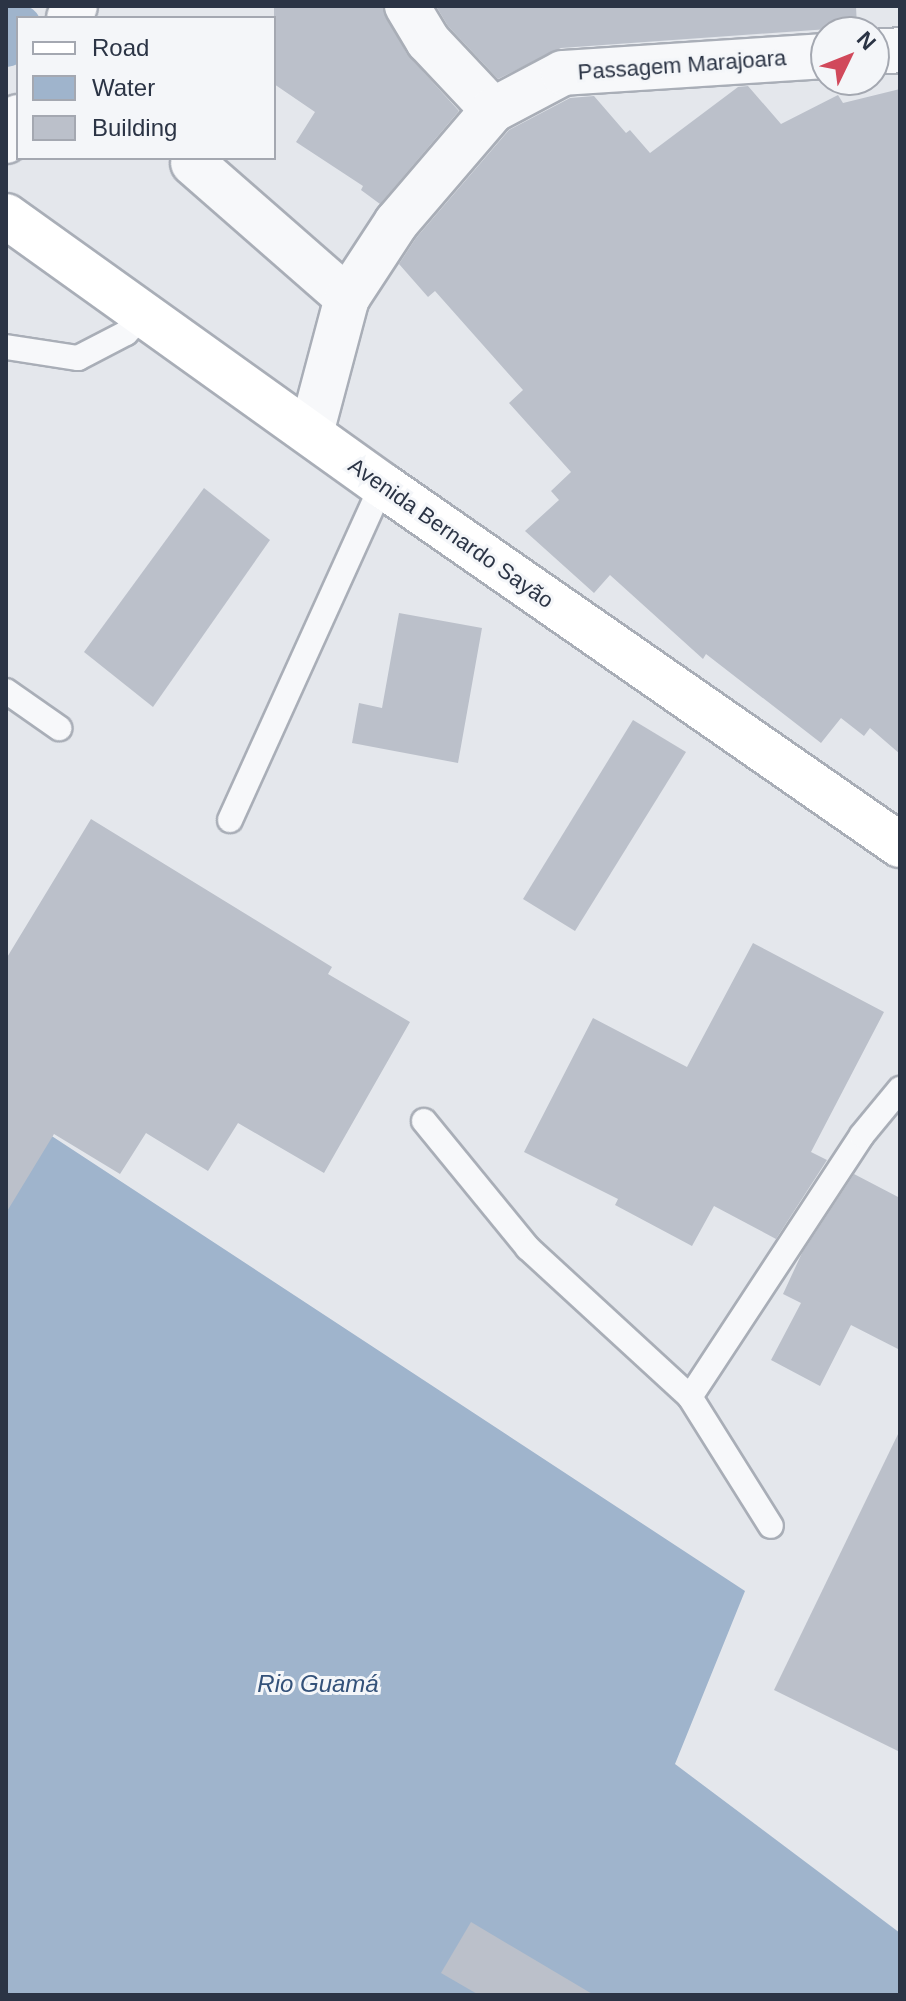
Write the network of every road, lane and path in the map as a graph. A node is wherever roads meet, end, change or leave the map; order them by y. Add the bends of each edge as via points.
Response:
1 (407, 6) edge
2 (810, 57) edge
3 (493, 110) junction
4 (16, 121) edge
5 (6, 141) edge
6 (193, 163) dead end
7 (6, 216) edge
8 (347, 298) junction
9 (144, 315) junction
10 (6, 347) edge
11 (311, 433) junction
12 (382, 485) junction
13 (6, 691) edge
14 (59, 728) dead end
15 (230, 820) dead end
16 (900, 845) edge
17 (900, 1089) edge
18 (424, 1121) dead end
19 (690, 1397) junction
20 (771, 1526) dead end

1 - 3 street via 428,41
2 - 3 street, Passagem Marajoara via 563,73
3 - 8 street, Passagem Marajoara via 396,223
4 - 5 street
6 - 8 street
7 - 9 main road, Avenida Bernardo Sayão
8 - 11 street, Passagem Marajoara
9 - 10 lane via 126,333 78,358
9 - 11 main road, Avenida Bernardo Sayão
11 - 12 main road, Avenida Bernardo Sayão
12 - 15 lane
12 - 16 main road, Avenida Bernardo Sayão
13 - 14 lane
17 - 19 lane via 862,1135
18 - 19 lane via 528,1248
19 - 20 lane

